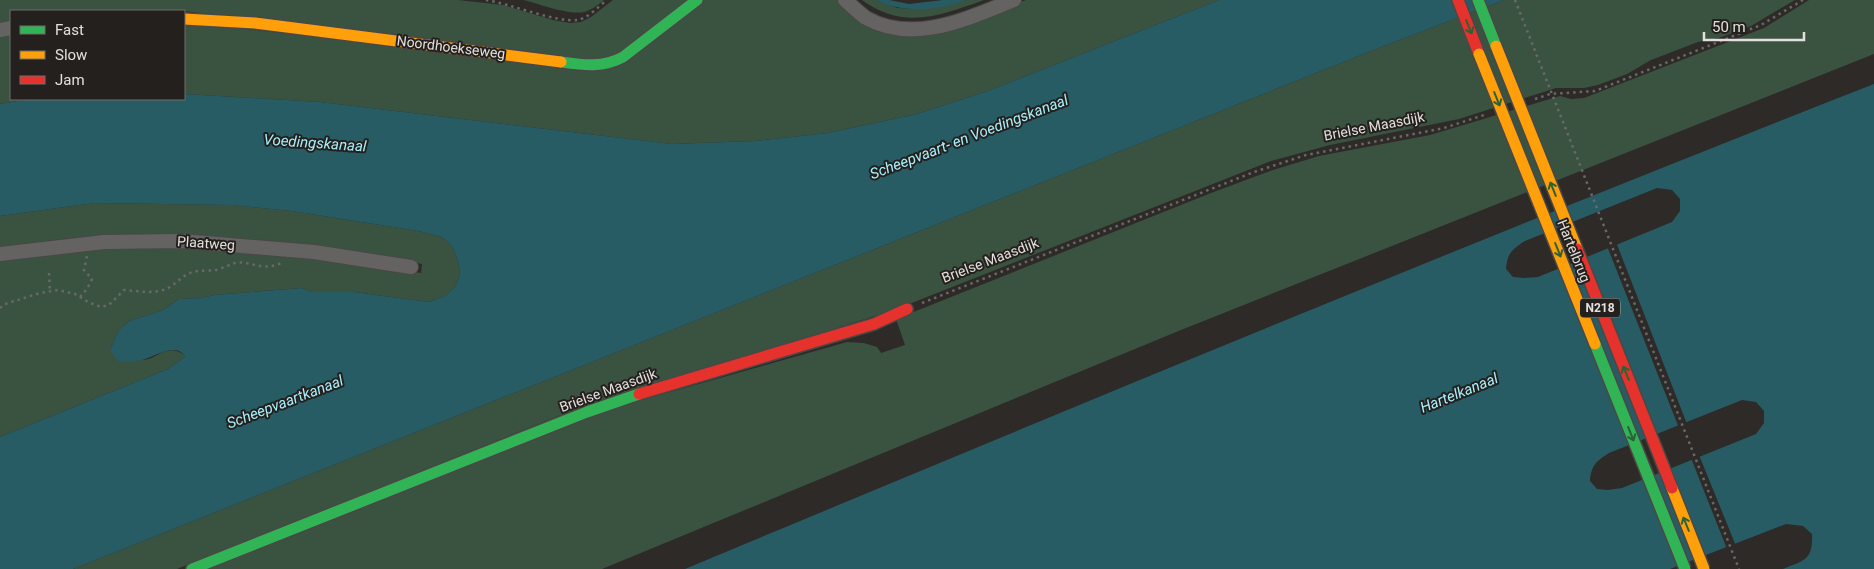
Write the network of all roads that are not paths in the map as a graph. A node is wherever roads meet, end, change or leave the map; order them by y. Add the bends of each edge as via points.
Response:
1 (697, 0) edge
2 (845, 0) edge
3 (1014, 0) edge
4 (1458, 0) edge
5 (1478, 0) edge
6 (185, 19) edge
7 (0, 254) edge
8 (411, 268) dead end
9 (907, 309) road end
10 (192, 569) edge
11 (1685, 569) edge
12 (1704, 569) edge

1 - 6 street, Noordhoekseweg via 623,58 593,66 254,23
2 - 3 street via 865,17 890,28 917,30 961,21
4 -> 11 street, Hartelbrug / N218, bridge
12 -> 5 street, Hartelbrug / N218, bridge
7 - 8 street, Plaatweg via 93,244 182,241 314,252
9 - 10 street, Brielse Maasdijk via 874,324 588,412

